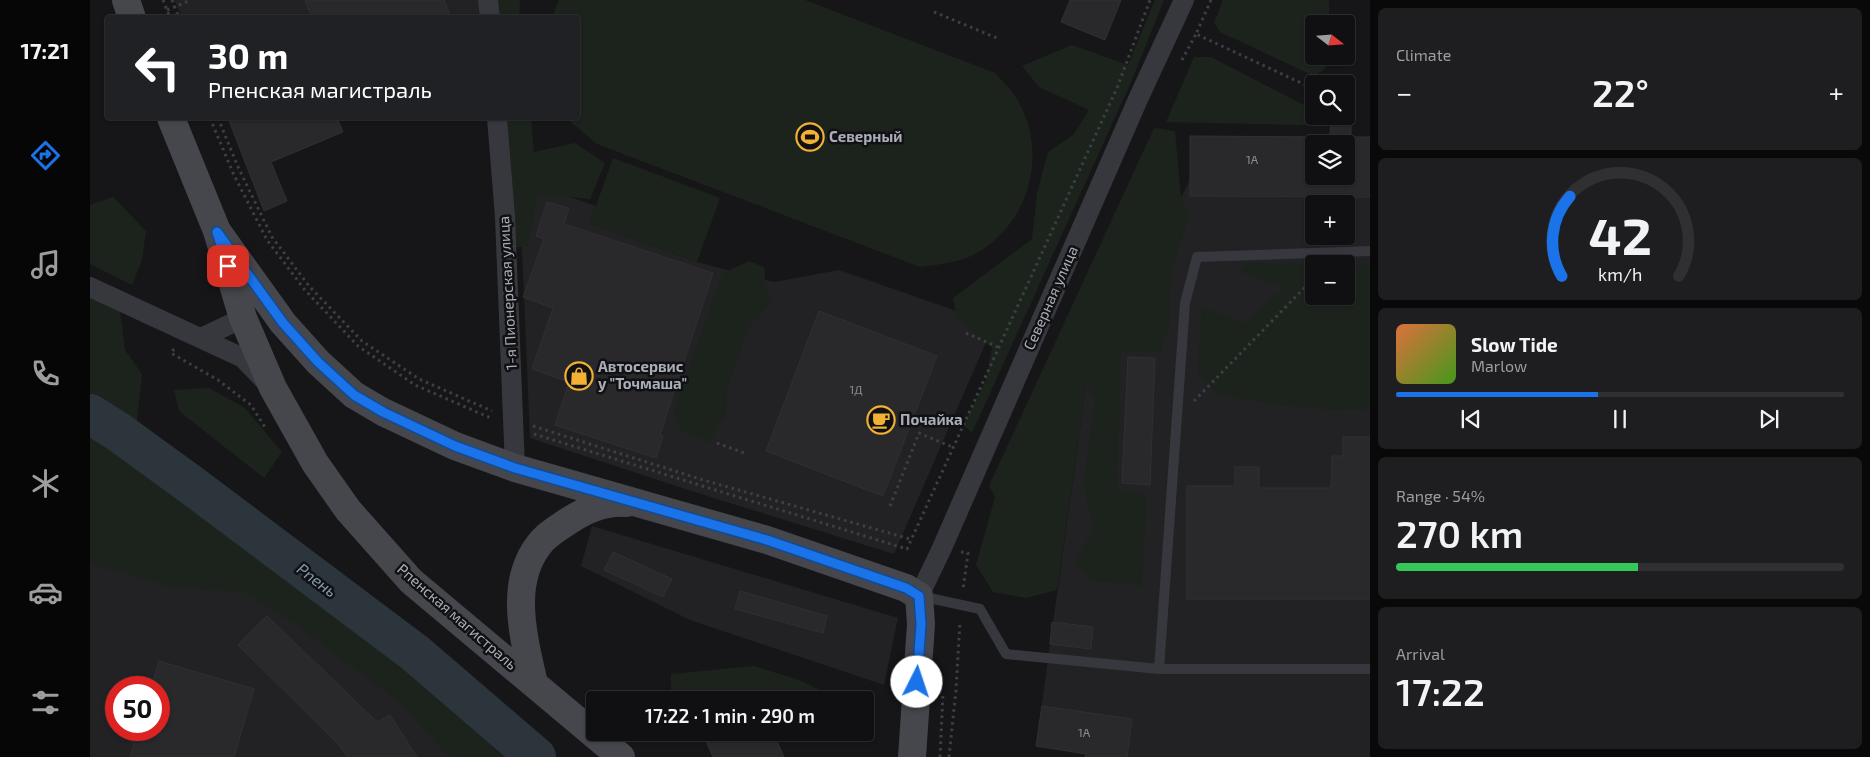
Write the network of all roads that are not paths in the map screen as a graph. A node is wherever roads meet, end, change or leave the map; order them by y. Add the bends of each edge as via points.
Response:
1 (126, 0) edge
2 (488, 0) edge
3 (1184, 0) edge
4 (131, 15) edge
5 (490, 15) edge
6 (172, 120) edge
7 (497, 120) edge
8 (217, 232) junction
9 (1370, 252) edge
10 (90, 287) edge
11 (243, 318) junction
12 (201, 338) junction
13 (273, 388) junction
14 (515, 468) junction
15 (653, 506) junction
16 (919, 596) junction
17 (1159, 669) junction
18 (1370, 669) edge
19 (534, 684) junction
20 (621, 757) edge
21 (912, 757) edge

1 - 4 main road
2 - 5 street
3 - 16 street, Северная улица
6 - 8 main road, Рпенская магистраль
7 - 14 street, 1-я Пионерская улица via 505,217
8 - 11 main road, Рпенская магистраль
8 - 14 main road, Рпенская магистраль via 283,323 354,395 455,446
9 - 17 lane via 1198,256 1185,303
10 - 12 street
11 - 12 street
11 - 13 main road, Рпенская магистраль
12 - 13 street via 243,358
13 - 19 main road, Рпенская магистраль via 315,463 348,510 411,581
14 - 15 main road, Рпенская магистраль
15 - 16 main road, Рпенская магистраль via 767,540 906,588
15 - 19 main road, Рпенская магистраль via 616,502 587,509 542,541 528,564 521,592 522,632
16 - 17 lane via 980,609 1006,654
16 - 21 main road via 921,624
17 - 18 lane
19 - 20 main road, Рпенская магистраль

